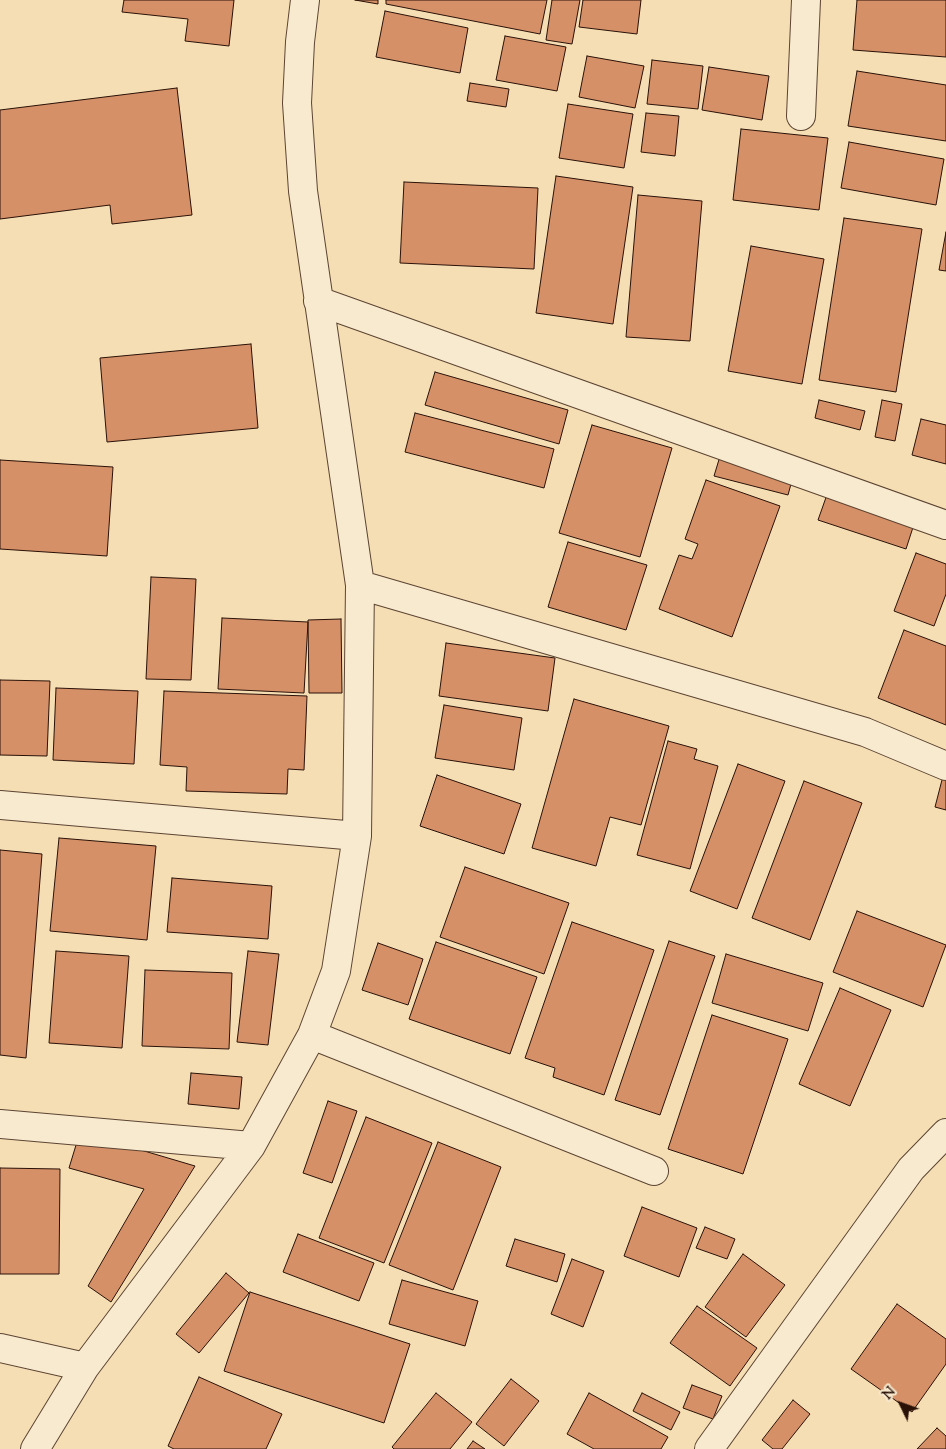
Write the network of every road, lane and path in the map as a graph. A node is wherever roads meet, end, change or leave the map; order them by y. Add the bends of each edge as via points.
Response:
1 (305, 0) edge
2 (806, 0) edge
3 (801, 116) dead end
4 (318, 301) junction
5 (946, 525) edge
6 (360, 585) junction
7 (946, 766) edge
8 (0, 805) edge
9 (357, 836) junction
10 (312, 1035) junction
11 (0, 1124) edge
12 (946, 1133) edge
13 (251, 1146) junction
14 (654, 1171) dead end
15 (0, 1348) edge
16 (85, 1368) junction
17 (35, 1449) edge
18 (709, 1449) edge

1 - 4 street via 297,103 303,191
2 - 3 street
4 - 5 street
4 - 6 street
6 - 7 street via 865,732
6 - 9 street
8 - 9 street
9 - 10 street via 336,971
10 - 13 street
10 - 14 street
11 - 13 street
12 - 18 street via 911,1169
13 - 16 street
15 - 16 street
16 - 17 street

